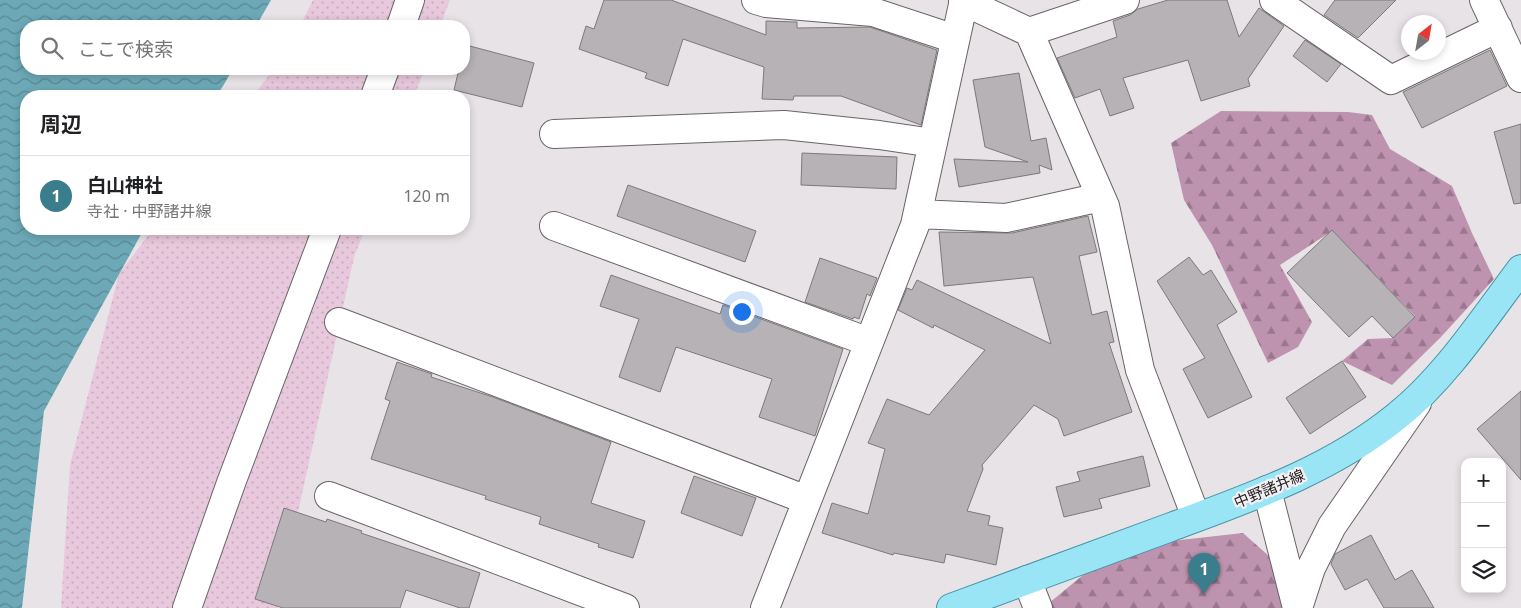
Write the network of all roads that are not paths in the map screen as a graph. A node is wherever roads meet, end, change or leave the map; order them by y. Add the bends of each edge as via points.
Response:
1 (410, 0) edge
2 (756, 0) edge
3 (1125, 0) edge
4 (1274, 0) edge
5 (1484, 0) edge
6 (963, 1) edge
7 (403, 20) edge
8 (1498, 28) junction
9 (1029, 32) junction
10 (955, 39) junction
11 (383, 75) edge
12 (1521, 78) edge
13 (377, 90) edge
14 (554, 134) dead end
15 (933, 143) junction
16 (1101, 197) junction
17 (918, 214) junction
18 (554, 226) dead end
19 (325, 235) edge
20 (1521, 269) edge
21 (339, 322) dead end
22 (869, 342) junction
23 (1431, 383) junction
24 (1267, 490) junction
25 (329, 496) dead end
26 (807, 500) junction
27 (1196, 518) junction
28 (1027, 580) junction
29 (187, 608) edge
30 (625, 608) edge
31 (765, 608) edge
32 (951, 608) edge
33 (1038, 608) edge
34 (1298, 608) edge

1 - 7 street
2 - 10 street via 873,12
3 - 9 street
4 - 8 street via 1391,80
5 - 8 street
6 - 9 street
6 - 10 street
8 - 12 street
9 - 16 street
10 - 15 street
11 - 13 street
14 - 15 street via 784,125
15 - 17 street
16 - 17 street via 1006,218
16 - 27 street via 1140,370
17 - 22 street
18 - 22 street
19 - 29 street
20 - 23 main road, 中野諸井線 via 1465,344
21 - 26 street
22 - 26 street
23 - 24 main road, 中野諸井線 via 1370,438 1331,461
23 - 34 street via 1332,526 1311,568
24 - 27 main road, 中野諸井線
24 - 34 street
25 - 30 street
26 - 31 street
27 - 28 main road, 中野諸井線
28 - 32 main road, 中野諸井線
28 - 33 street

